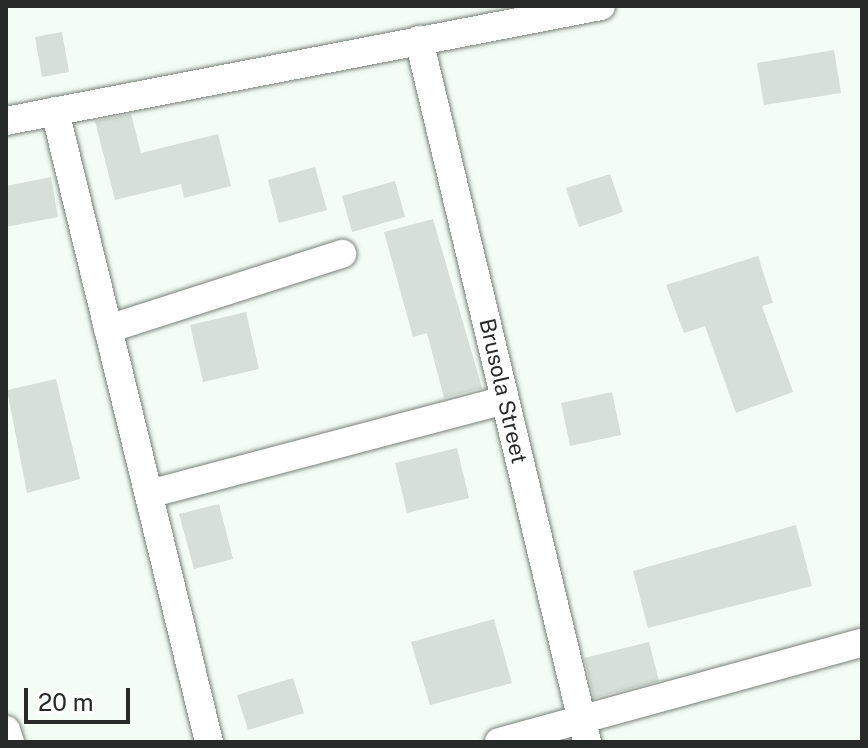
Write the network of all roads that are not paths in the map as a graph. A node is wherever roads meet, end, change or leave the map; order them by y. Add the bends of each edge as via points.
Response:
1 (601, 6) edge
2 (419, 40) junction
3 (55, 111) junction
4 (6, 121) edge
5 (342, 254) dead end
6 (108, 329) junction
7 (505, 400) junction
8 (149, 494) junction
9 (862, 643) edge
10 (6, 730) edge
11 (584, 731) edge
12 (10, 742) edge
13 (209, 742) edge
14 (499, 742) edge

1 - 2 street
2 - 3 street
2 - 7 street, Brusola Street
3 - 4 street
3 - 6 street
5 - 6 street
6 - 8 street
7 - 8 street
7 - 11 street, Brusola Street
8 - 13 street
9 - 11 street
10 - 12 street
11 - 14 street

